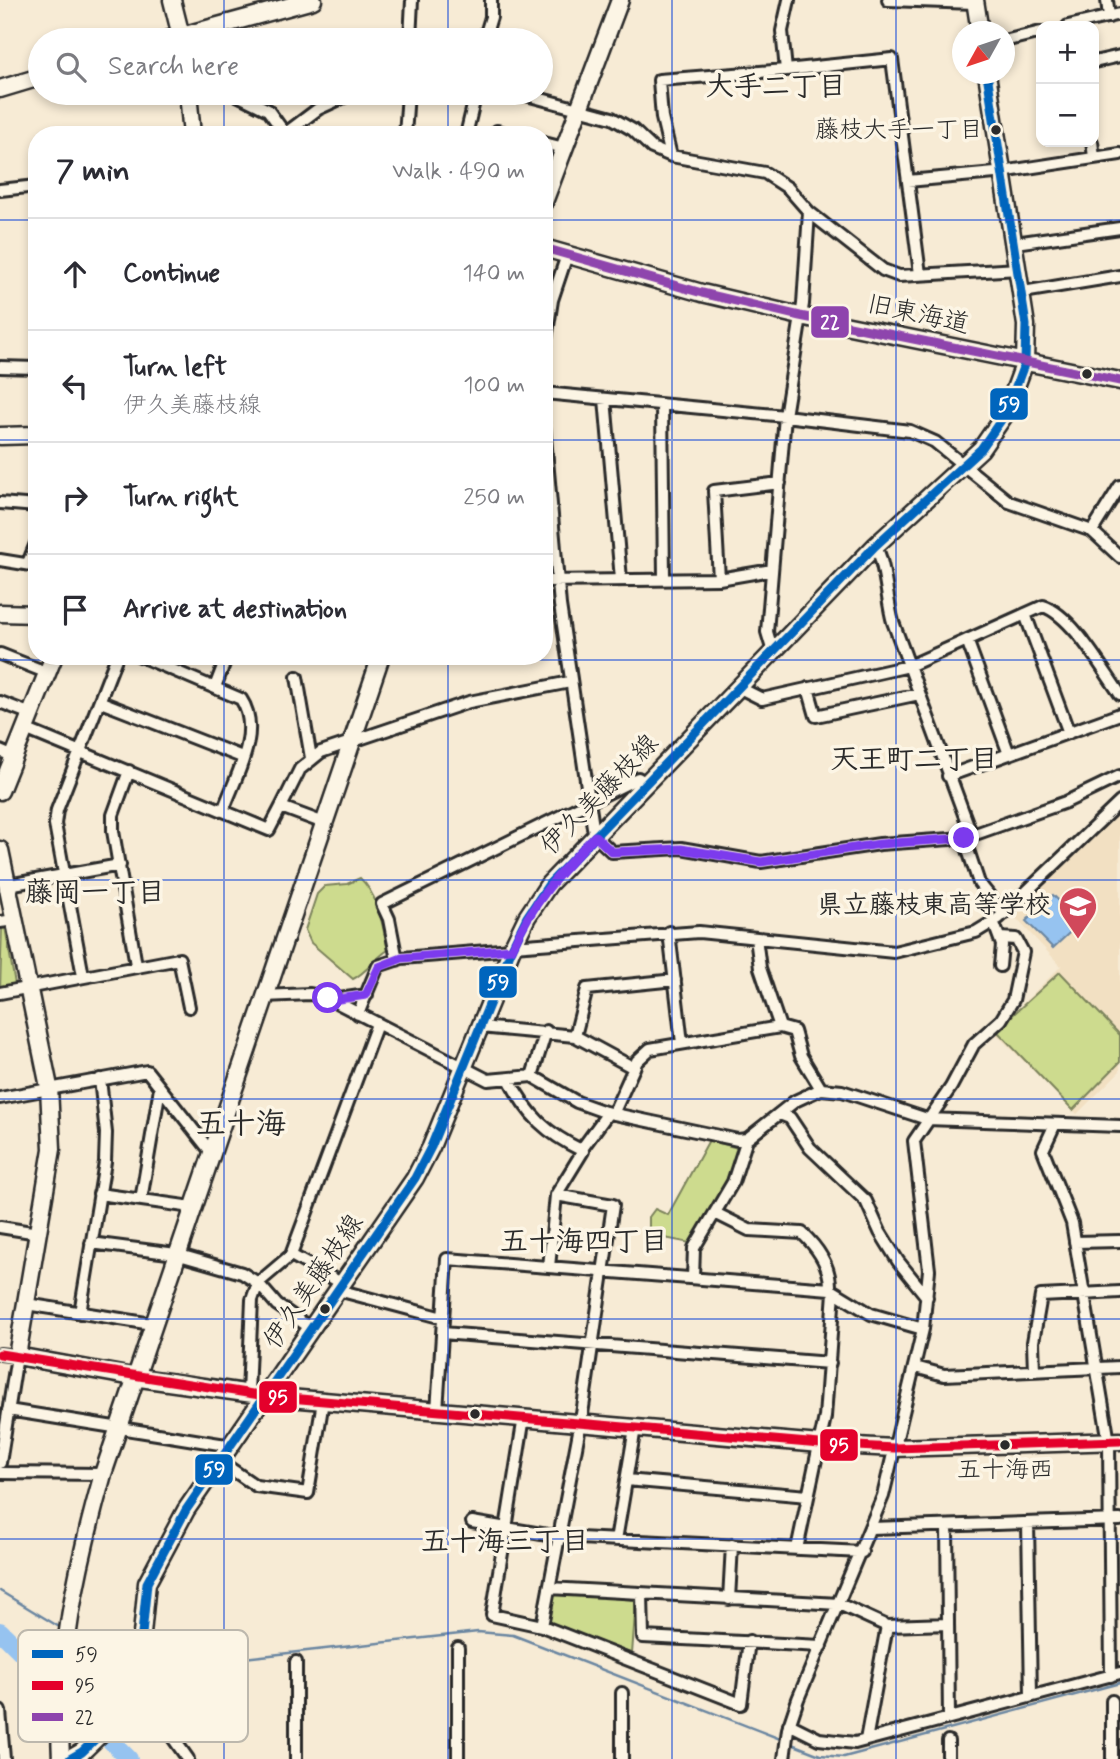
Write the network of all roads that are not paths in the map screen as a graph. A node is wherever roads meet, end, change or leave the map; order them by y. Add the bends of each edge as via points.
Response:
1 (172, 0) edge
2 (313, 0) edge
3 (412, 0) edge
4 (491, 0) edge
5 (620, 0) edge
6 (789, 0) edge
7 (888, 0) edge
8 (1107, 0) edge
9 (975, 1) edge
10 (1115, 16) edge
11 (978, 21) edge
12 (1092, 21) edge
13 (176, 28) edge
14 (215, 28) edge
15 (411, 28) edge
16 (488, 28) edge
17 (1036, 33) edge
18 (1015, 38) edge
19 (1120, 56) edge
20 (1099, 61) edge
21 (786, 70) junction
22 (28, 81) edge
23 (989, 84) edge
24 (0, 89) edge
25 (553, 102) edge
26 (191, 105) edge
27 (258, 105) edge
28 (327, 105) edge
29 (407, 105) edge
30 (473, 105) edge
31 (579, 109) junction
32 (192, 126) edge
33 (280, 126) edge
34 (296, 126) edge
35 (406, 126) edge
36 (468, 126) edge
37 (553, 145) edge
38 (1092, 147) edge
39 (564, 148) junction
40 (1119, 154) edge
41 (671, 156) junction
42 (1094, 157) junction
43 (1120, 166) edge
44 (1003, 171) junction
45 (553, 178) edge
46 (908, 181) junction
47 (28, 187) edge
48 (0, 190) edge
49 (809, 212) junction
50 (1120, 228) edge
51 (1015, 243) junction
52 (553, 251) edge
53 (567, 255) junction
54 (1019, 269) junction
55 (920, 274) junction
56 (1120, 276) edge
57 (1023, 292) junction
58 (553, 297) edge
59 (800, 316) junction
60 (1025, 362) junction
61 (0, 368) edge
62 (28, 368) edge
63 (1120, 382) edge
64 (553, 394) edge
65 (605, 399) junction
66 (662, 405) junction
67 (785, 416) junction
68 (28, 435) edge
69 (0, 436) edge
70 (965, 464) junction
71 (780, 483) junction
72 (1118, 494) edge
73 (0, 503) edge
74 (28, 505) edge
75 (1092, 531) junction
76 (553, 543) edge
77 (875, 546) junction
78 (1120, 557) edge
79 (0, 559) edge
80 (28, 564) edge
81 (772, 570) junction
82 (664, 578) junction
83 (621, 579) junction
84 (719, 579) junction
85 (553, 580) edge
86 (557, 580) junction
87 (0, 612) edge
88 (28, 614) edge
89 (1025, 614) junction
90 (967, 640) junction
91 (773, 652) junction
92 (0, 654) edge
93 (51, 665) edge
94 (114, 665) edge
95 (175, 665) edge
96 (224, 665) edge
97 (378, 665) edge
98 (909, 666) junction
99 (48, 673) junction
100 (297, 677) dead end
101 (570, 682) junction
102 (215, 687) junction
103 (738, 687) junction
104 (808, 688) junction
105 (919, 694) junction
106 (1120, 694) edge
107 (0, 702) edge
108 (101, 702) junction
109 (1120, 714) edge
110 (28, 721) junction
111 (1069, 733) junction
112 (352, 739) junction
113 (80, 751) junction
114 (6, 753) edge
115 (1009, 754) junction
116 (242, 757) junction
117 (311, 758) junction
118 (129, 771) junction
119 (948, 776) junction
120 (1120, 776) edge
121 (646, 783) junction
122 (0, 790) edge
123 (589, 802) junction
124 (1120, 802) edge
125 (281, 807) junction
126 (223, 811) junction
127 (324, 823) junction
128 (595, 836) junction
129 (968, 837) junction
130 (0, 850) edge
131 (120, 866) junction
132 (64, 875) junction
133 (8, 885) junction
134 (1003, 914) junction
135 (7, 921) edge
136 (993, 921) junction
137 (669, 932) junction
138 (756, 938) junction
139 (1000, 938) junction
140 (512, 947) junction
141 (397, 960) junction
142 (136, 965) junction
143 (1000, 966) dead end
144 (83, 976) junction
145 (675, 980) junction
146 (29, 987) junction
147 (0, 992) edge
148 (366, 995) junction
149 (264, 996) junction
150 (332, 1000) junction
151 (189, 1007) dead end
152 (358, 1014) junction
153 (377, 1024) junction
154 (480, 1027) junction
155 (780, 1027) junction
156 (547, 1031) junction
157 (575, 1036) junction
158 (682, 1043) junction
159 (634, 1068) junction
160 (463, 1069) junction
161 (532, 1076) junction
162 (100, 1079) junction
163 (509, 1079) junction
164 (49, 1087) junction
165 (160, 1088) junction
166 (821, 1089) junction
167 (0, 1098) edge
168 (610, 1113) junction
169 (780, 1114) junction
170 (927, 1119) junction
171 (1055, 1124) junction
172 (1120, 1126) edge
173 (747, 1139) junction
174 (581, 1150) junction
175 (211, 1152) junction
176 (99, 1194) junction
177 (556, 1195) junction
178 (141, 1200) junction
179 (192, 1208) junction
180 (715, 1213) junction
181 (0, 1227) edge
182 (38, 1233) junction
183 (1120, 1241) edge
184 (91, 1242) junction
185 (1076, 1242) junction
186 (176, 1254) junction
187 (291, 1255) junction
188 (549, 1267) junction
189 (605, 1270) junction
190 (693, 1278) junction
191 (257, 1283) junction
192 (340, 1287) junction
193 (832, 1291) junction
194 (1120, 1292) edge
195 (1084, 1294) junction
196 (928, 1297) junction
197 (26, 1304) junction
198 (80, 1312) junction
199 (443, 1318) junction
200 (152, 1324) junction
201 (312, 1329) junction
202 (923, 1329) junction
203 (442, 1334) junction
204 (592, 1346) junction
205 (0, 1354) edge
206 (17, 1356) junction
207 (830, 1363) junction
208 (915, 1367) junction
209 (1120, 1367) edge
210 (1097, 1368) junction
211 (1034, 1371) junction
212 (134, 1377) junction
213 (248, 1394) junction
214 (266, 1396) junction
215 (323, 1401) junction
216 (8, 1410) junction
217 (437, 1410) junction
218 (524, 1417) junction
219 (581, 1421) junction
220 (116, 1428) junction
221 (635, 1428) junction
222 (1115, 1441) edge
223 (820, 1444) junction
224 (232, 1446) junction
225 (894, 1448) junction
226 (222, 1462) junction
227 (0, 1463) edge
228 (0, 1473) edge
229 (103, 1474) junction
230 (626, 1480) junction
231 (808, 1496) junction
232 (1114, 1520) edge
233 (472, 1522) dead end
234 (1028, 1523) junction
235 (947, 1526) junction
236 (506, 1528) junction
237 (871, 1528) junction
238 (559, 1537) junction
239 (616, 1539) junction
240 (732, 1545) junction
241 (797, 1549) junction
242 (862, 1552) junction
243 (549, 1588) junction
244 (642, 1594) junction
245 (729, 1599) junction
246 (839, 1604) junction
247 (948, 1624) junction
248 (542, 1626) junction
249 (887, 1626) junction
250 (68, 1630) edge
251 (141, 1630) edge
252 (749, 1641) junction
253 (821, 1646) junction
254 (458, 1648) dead end
255 (296, 1662) dead end
256 (1116, 1674) edge
257 (622, 1693) dead end
258 (1031, 1696) junction
259 (1112, 1701) dead end
260 (0, 1711) edge
261 (949, 1718) junction
262 (789, 1727) junction
263 (866, 1740) junction
264 (948, 1741) dead end
265 (91, 1742) edge
266 (175, 1742) edge
267 (76, 1756) edge
268 (784, 1756) edge
269 (4, 1759) edge
270 (188, 1759) edge
271 (296, 1759) edge
272 (458, 1759) edge
273 (622, 1759) edge
274 (948, 1759) edge
275 (1112, 1759) edge

1 - 13 main road
2 - 14 main road
3 - 15 street
4 - 16 street
5 - 31 main road
6 - 21 street via 782,31
7 - 9 street
8 - 10 street
9 - 11 main road
10 - 12 street
17 - 18 street
19 - 20 street
21 - 41 street via 660,80
21 - 46 street via 892,59
22 - 24 main road
23 - 44 main road, 伊久美藤枝線
25 - 31 street
26 - 32 main road
27 - 33 street
28 - 34 street
29 - 35 street
30 - 36 street
31 - 39 main road
31 - 41 street via 612,118 652,148
37 - 39 street
38 - 42 street
39 - 45 main road
40 - 42 street
40 - 43 street
41 - 49 street via 765,173 788,188
42 - 44 street
44 - 46 street
44 - 51 main road, 伊久美藤枝線
46 - 55 street
47 - 48 street
49 - 55 street via 883,270 899,276
49 - 59 street
50 - 51 street
51 - 54 main road, 伊久美藤枝線
52 - 53 main road, 旧東海道
53 - 58 street
53 - 59 main road, 旧東海道
54 - 55 street
54 - 57 main road, 伊久美藤枝線
56 - 57 street
57 - 60 main road, 伊久美藤枝線
59 - 60 main road, 旧東海道
59 - 67 street
60 - 63 main road, 旧東海道
60 - 70 main road, 伊久美藤枝線 via 1000,423
61 - 62 street
64 - 65 street
65 - 66 street
65 - 83 street
66 - 67 street
66 - 82 street
67 - 70 street via 910,431
67 - 71 street
68 - 69 main road
70 - 75 street via 1009,502
70 - 77 main road, 伊久美藤枝線
71 - 81 street
71 - 84 street via 714,491
72 - 75 street
73 - 74 street
75 - 78 street
76 - 86 street
77 - 91 main road, 伊久美藤枝線
77 - 98 street via 882,555 886,596
79 - 80 street
81 - 84 street
81 - 91 street via 767,632
82 - 83 street
82 - 84 street
83 - 86 street
85 - 86 street
86 - 101 street
87 - 88 main road
89 - 90 street
89 - 106 street via 1043,606 1061,617
89 - 111 street
90 - 98 street
90 - 115 street
91 - 103 main road, 伊久美藤枝線
92 - 99 street
93 - 99 main road
94 - 108 street
95 - 102 street
96 - 102 street
97 - 112 main road
98 - 104 street
98 - 105 street
99 - 110 main road
100 - 117 street
101 - 112 street via 469,702
101 - 123 street
102 - 116 street via 240,699 248,710 250,740
103 - 104 street via 762,699
103 - 121 main road, 伊久美藤枝線
104 - 105 street via 816,716
105 - 119 street
107 - 110 street
108 - 113 street
108 - 116 street
109 - 111 street
110 - 113 street
110 - 114 main road
111 - 115 street
112 - 117 street
112 - 127 main road
113 - 118 street
113 - 132 street via 55,824
114 - 122 main road
115 - 119 street
116 - 126 street
117 - 125 street via 300,769
118 - 126 street
118 - 131 street via 113,815
119 - 129 street
120 - 129 street via 1066,802
121 - 123 street via 638,778
121 - 128 main road, 伊久美藤枝線
123 - 128 street
123 - 141 street via 382,904
124 - 134 street
125 - 126 street via 270,830
125 - 127 street
127 - 149 main road
128 - 129 street via 612,852 681,849 761,862 880,844
128 - 140 main road, 伊久美藤枝線 via 549,884
129 - 134 street via 979,883
130 - 133 main road
131 - 132 street
131 - 142 street
132 - 133 street
132 - 144 street
133 - 135 main road
134 - 136 street
135 - 146 main road
136 - 138 street via 976,932 894,952
136 - 139 street
137 - 138 street
137 - 140 street
137 - 145 street
138 - 155 street via 760,968
139 - 143 street
139 - 170 street via 1016,939 1023,952 1013,1000 1001,1020 974,1044
140 - 141 street
140 - 154 main road, 伊久美藤枝線
141 - 148 street via 379,967
142 - 144 street
142 - 151 street via 179,959
144 - 146 street
145 - 157 street via 587,989
145 - 158 street
146 - 147 street
146 - 164 main road
148 - 150 street
148 - 152 street
149 - 150 street via 310,994
149 - 175 main road
150 - 152 street
152 - 153 street
153 - 160 street
153 - 187 street
154 - 156 street
154 - 160 main road, 伊久美藤枝線
155 - 158 street
155 - 166 street via 794,1031 801,1056
156 - 157 street
156 - 161 street
157 - 159 street
158 - 159 street via 650,1049
159 - 168 street
160 - 163 street via 488,1080
160 - 192 main road, 伊久美藤枝線 via 415,1178
161 - 163 street
161 - 168 street via 577,1102
162 - 164 street
162 - 165 street via 147,1072
162 - 176 street via 106,1133
163 - 174 street via 520,1102 548,1132
164 - 167 street
164 - 182 main road via 52,1149
165 - 175 street
165 - 178 street
166 - 169 street via 808,1092
166 - 170 street via 842,1091
168 - 173 street
168 - 174 street
169 - 173 street
169 - 196 street via 790,1118 810,1148 866,1201 898,1261
170 - 171 street
170 - 196 street via 914,1141 927,1238
171 - 172 street
171 - 185 street via 1043,1150 1068,1208
173 - 180 street via 733,1182
174 - 177 street
175 - 179 main road
176 - 178 street
176 - 184 street
177 - 188 street
177 - 189 street via 613,1205
178 - 179 street
179 - 186 main road
180 - 190 street via 694,1248
180 - 193 street via 749,1230 802,1233 824,1260
181 - 182 street
182 - 197 main road
183 - 185 street
184 - 186 street
184 - 198 street
185 - 195 street
186 - 191 street via 226,1266
186 - 200 main road
187 - 191 street
187 - 192 street
188 - 189 street
188 - 199 street via 447,1259
189 - 190 street
189 - 204 street
190 - 193 street
191 - 201 street via 277,1305
191 - 213 street
192 - 199 street
192 - 201 main road, 伊久美藤枝線
193 - 202 street via 871,1314
193 - 207 street
194 - 195 street
195 - 210 street
195 - 211 street via 1041,1296 1033,1342
196 - 202 street
197 - 198 street
197 - 206 main road
198 - 200 street
199 - 203 street
200 - 212 main road
201 - 214 main road, 伊久美藤枝線
202 - 208 street
203 - 204 street
203 - 217 street
204 - 207 street
204 - 219 street
205 - 206 street
206 - 212 main road
206 - 216 street
207 - 223 street
208 - 211 street via 944,1375
208 - 225 street
209 - 210 street
210 - 211 street
210 - 222 street
212 - 213 main road
212 - 220 main road
213 - 214 main road
214 - 215 main road
214 - 224 main road, 伊久美藤枝線
215 - 217 main road
215 - 226 street via 308,1493 256,1486
216 - 220 street
216 - 227 street
217 - 218 main road
218 - 219 main road
218 - 236 street
219 - 221 main road
219 - 238 street
220 - 224 street
220 - 229 main road
221 - 223 main road
221 - 230 street
222 - 225 main road
222 - 232 street
223 - 225 main road
223 - 231 street
224 - 226 main road, 伊久美藤枝線
225 - 237 street
226 - 251 main road, 伊久美藤枝線 via 186,1510 151,1572
228 - 229 street
229 - 250 main road via 82,1546
230 - 231 street
230 - 239 street
231 - 241 street
232 - 234 street
232 - 256 street
233 - 236 street
234 - 235 street
234 - 258 street
235 - 237 street
235 - 247 street
236 - 238 street
236 - 248 street via 492,1615
237 - 242 street
238 - 239 street
238 - 243 street
239 - 240 street
240 - 241 street
240 - 245 street
241 - 242 street
242 - 246 street
243 - 244 street
243 - 248 street
244 - 245 street
244 - 252 street via 643,1637
245 - 246 street
246 - 249 street
246 - 253 street
247 - 249 street
247 - 261 street
248 - 252 street via 741,1704
249 - 263 street
252 - 253 street
253 - 262 street
254 - 272 street
255 - 271 street
256 - 258 street
257 - 273 street
258 - 261 street
259 - 275 street
260 - 269 street
261 - 263 street
262 - 263 street via 838,1743
262 - 268 street
264 - 274 street
265 - 267 main road, 伊久美藤枝線
266 - 270 street

